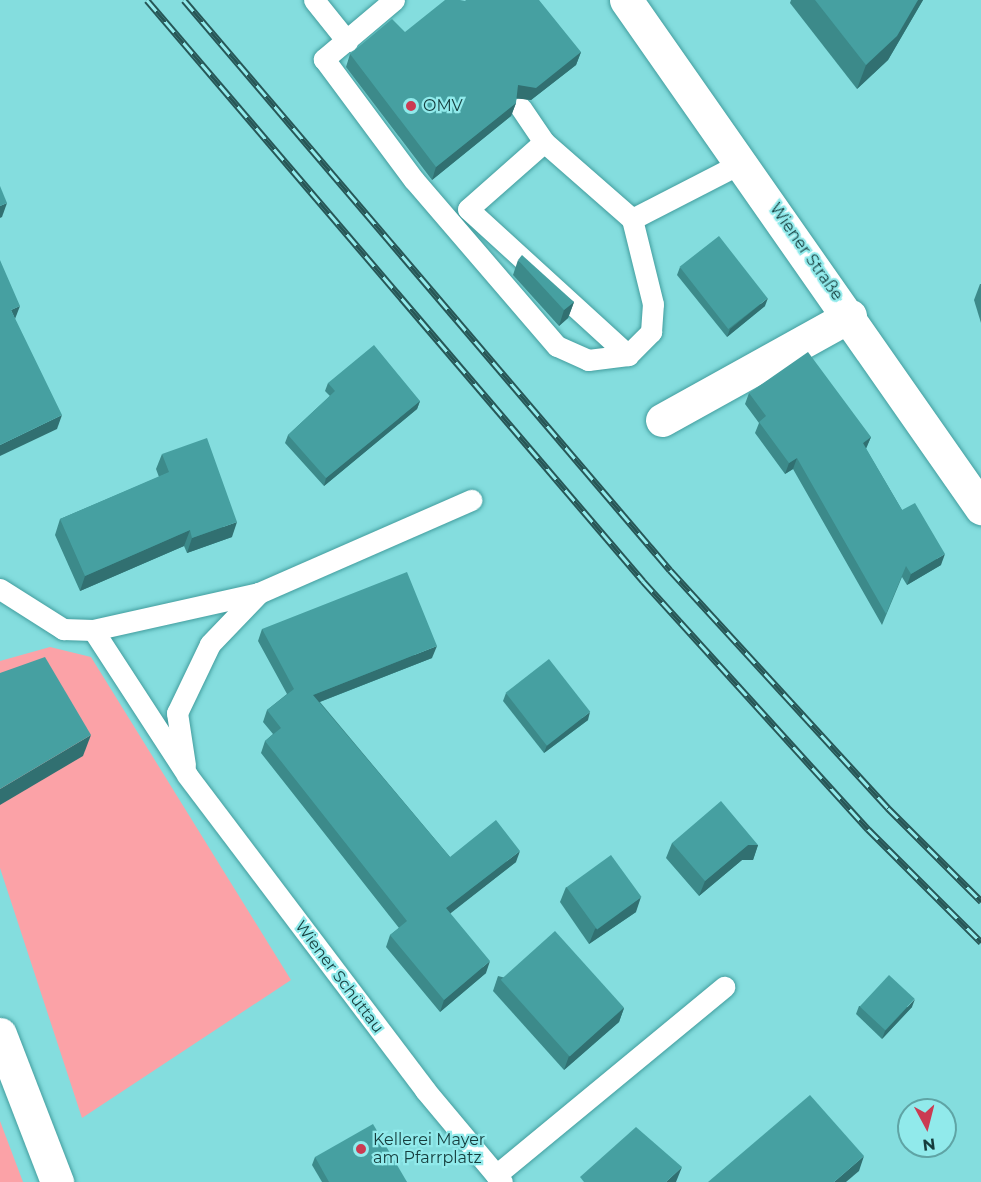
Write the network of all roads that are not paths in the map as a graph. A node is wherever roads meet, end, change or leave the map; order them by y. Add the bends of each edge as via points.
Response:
1 (314, 0) edge
2 (394, 0) edge
3 (626, 0) edge
4 (347, 40) junction
5 (521, 108) dead end
6 (544, 142) junction
7 (743, 162) junction
8 (632, 219) junction
9 (850, 316) junction
10 (628, 355) junction
11 (662, 420) dead end
12 (471, 500) dead end
13 (981, 508) edge
14 (0, 589) edge
15 (259, 593) junction
16 (93, 630) junction
17 (187, 775) junction
18 (724, 987) dead end
19 (0, 1034) edge
20 (499, 1179) edge
21 (57, 1182) edge

1 - 4 lane
2 - 4 lane
3 - 7 main road, Wiener Straße
4 - 10 lane via 324,59 472,251 557,346 588,360
5 - 6 lane
6 - 8 lane
6 - 10 lane via 468,209
7 - 8 lane
7 - 9 main road, Wiener Straße
8 - 10 lane via 653,304 651,332
9 - 11 main road
9 - 13 main road, Wiener Straße
12 - 15 lane, Wiener Schüttau
14 - 16 lane, Wiener Schüttau via 63,628
15 - 16 lane, Wiener Schüttau
15 - 17 lane, Wiener Schüttau via 210,644 177,713
16 - 17 lane, Wiener Schüttau
17 - 20 lane, Wiener Schüttau
18 - 20 lane, Wiener Schüttau
19 - 21 main road

